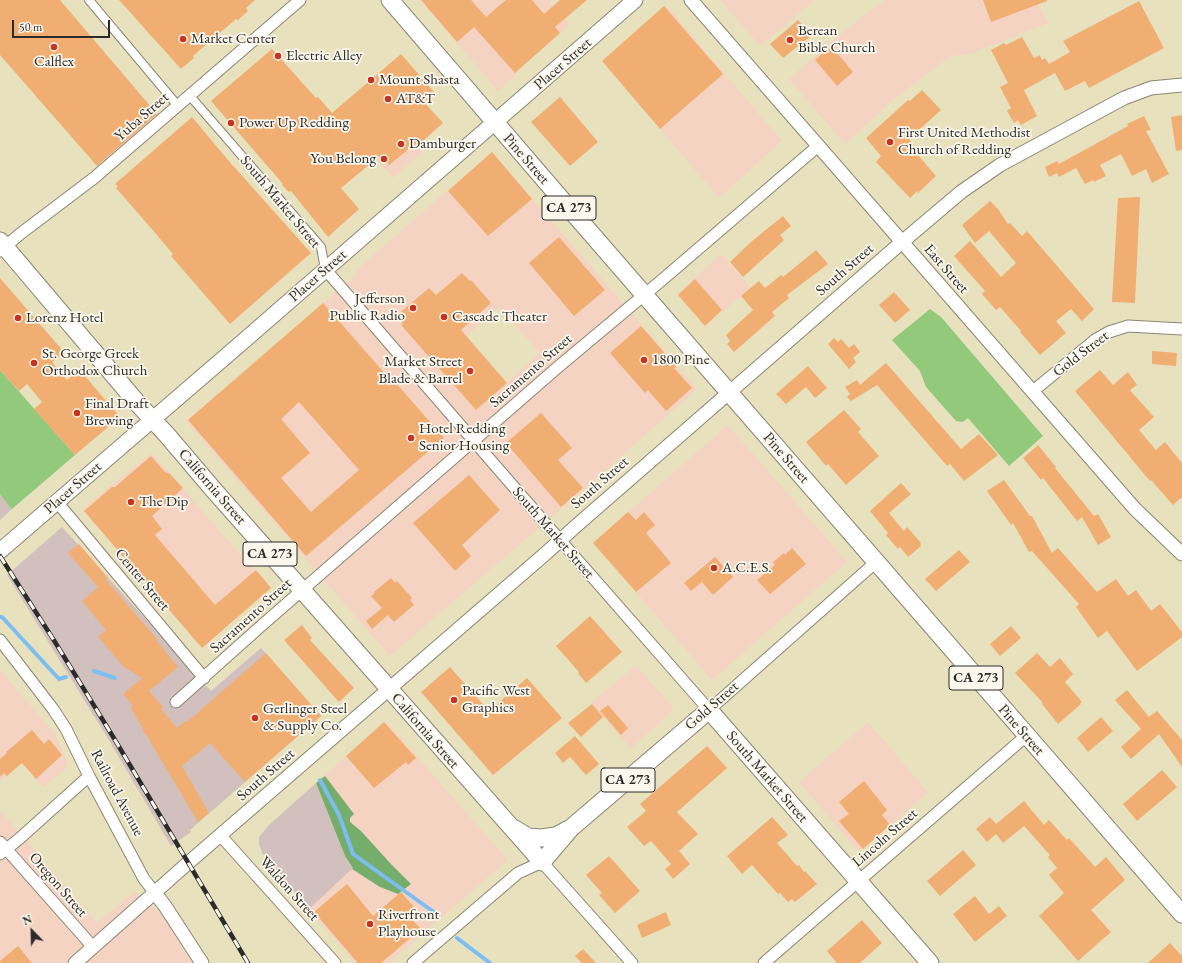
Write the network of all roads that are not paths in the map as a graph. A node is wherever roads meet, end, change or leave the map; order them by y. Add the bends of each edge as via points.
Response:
1 (89, 0) edge
2 (300, 0) edge
3 (390, 0) edge
4 (635, 0) edge
5 (691, 0) edge
6 (1182, 85) edge
7 (190, 96) junction
8 (178, 106) junction
9 (494, 122) junction
10 (818, 146) junction
11 (902, 242) junction
12 (2, 247) edge
13 (326, 269) junction
14 (644, 295) junction
15 (1182, 329) edge
16 (1032, 392) junction
17 (730, 393) junction
18 (153, 420) junction
19 (473, 441) junction
20 (57, 502) junction
21 (560, 541) junction
22 (0, 551) edge
23 (1182, 554) edge
24 (876, 562) junction
25 (302, 590) junction
26 (0, 640) edge
27 (204, 678) junction
28 (388, 689) junction
29 (176, 702) dead end
30 (709, 710) junction
31 (1026, 736) junction
32 (89, 776) junction
33 (504, 821) junction
34 (571, 828) junction
35 (220, 835) junction
36 (541, 838) joint
37 (2, 849) edge
38 (542, 862) junction
39 (858, 881) junction
40 (155, 893) junction
41 (1182, 914) edge
42 (93, 947) junction
43 (419, 961) edge
44 (75, 963) edge
45 (202, 963) edge
46 (335, 963) edge
47 (632, 963) edge
48 (764, 963) edge
49 (930, 963) edge

1 - 8 street
2 - 7 street, Yuba Street
3 - 9 main road, Pine Street / CA 273
4 - 9 main road, Placer Street
5 - 10 street, East Street
6 - 11 street, South Street via 1140,91 1004,162 961,192
7 - 8 street, Yuba Street
7 - 13 street, South Market Street via 321,247
8 - 12 street, Yuba Street via 94,178
9 - 13 main road, Placer Street
9 - 14 main road, Pine Street / CA 273
10 - 11 street, East Street
10 - 14 street, Sacramento Street
11 - 16 street, East Street
11 - 17 street, South Street
12 - 18 main road, California Street / CA 273
13 - 18 main road, Placer Street
13 - 19 street, South Market Street
14 - 17 main road, Pine Street / CA 273
14 - 19 street, Sacramento Street
15 - 16 street, Gold Street via 1128,326 1109,332 1095,340
16 - 23 street, East Street via 1134,509
17 - 21 street, South Street
17 - 24 main road, Pine Street / CA 273
18 - 20 main road, Placer Street
18 - 25 main road, California Street / CA 273
19 - 21 street, South Market Street
19 - 25 street, Sacramento Street
20 - 22 main road, Placer Street
20 - 27 street, Center Street
21 - 28 street, South Street
21 - 30 street, South Market Street
24 - 30 street, Gold Street
24 - 31 main road, Pine Street / CA 273
25 - 27 street, Sacramento Street
25 - 28 main road, California Street / CA 273
26 - 32 street, Railroad Avenue via 53,709
27 - 29 street, Sacramento Street
28 - 33 main road, California Street / CA 273
28 - 35 street, South Street
30 - 34 main road, Gold Street / CA 273
30 - 39 main road, South Market Street
31 - 39 street, Lincoln Street
31 - 41 main road, Pine Street / CA 273
32 - 37 street
32 - 40 street, Railroad Avenue via 144,879
33 - 36 main road, California Street / CA 273 via 528,836
33 - 38 main road, California Street / CA 273
34 - 36 main road, Gold Street / CA 273 via 556,836
34 - 38 main road, CA 273
35 - 40 street, South Street
35 - 46 street, Waldon Street
37 - 42 street, Oregon Street
38 - 43 street via 518,873
38 - 47 street, California Street
39 - 48 street, Lincoln Street
39 - 49 main road, South Market Street
40 - 42 street, South Street
40 - 45 street, Railroad Avenue
42 - 44 street, South Street

